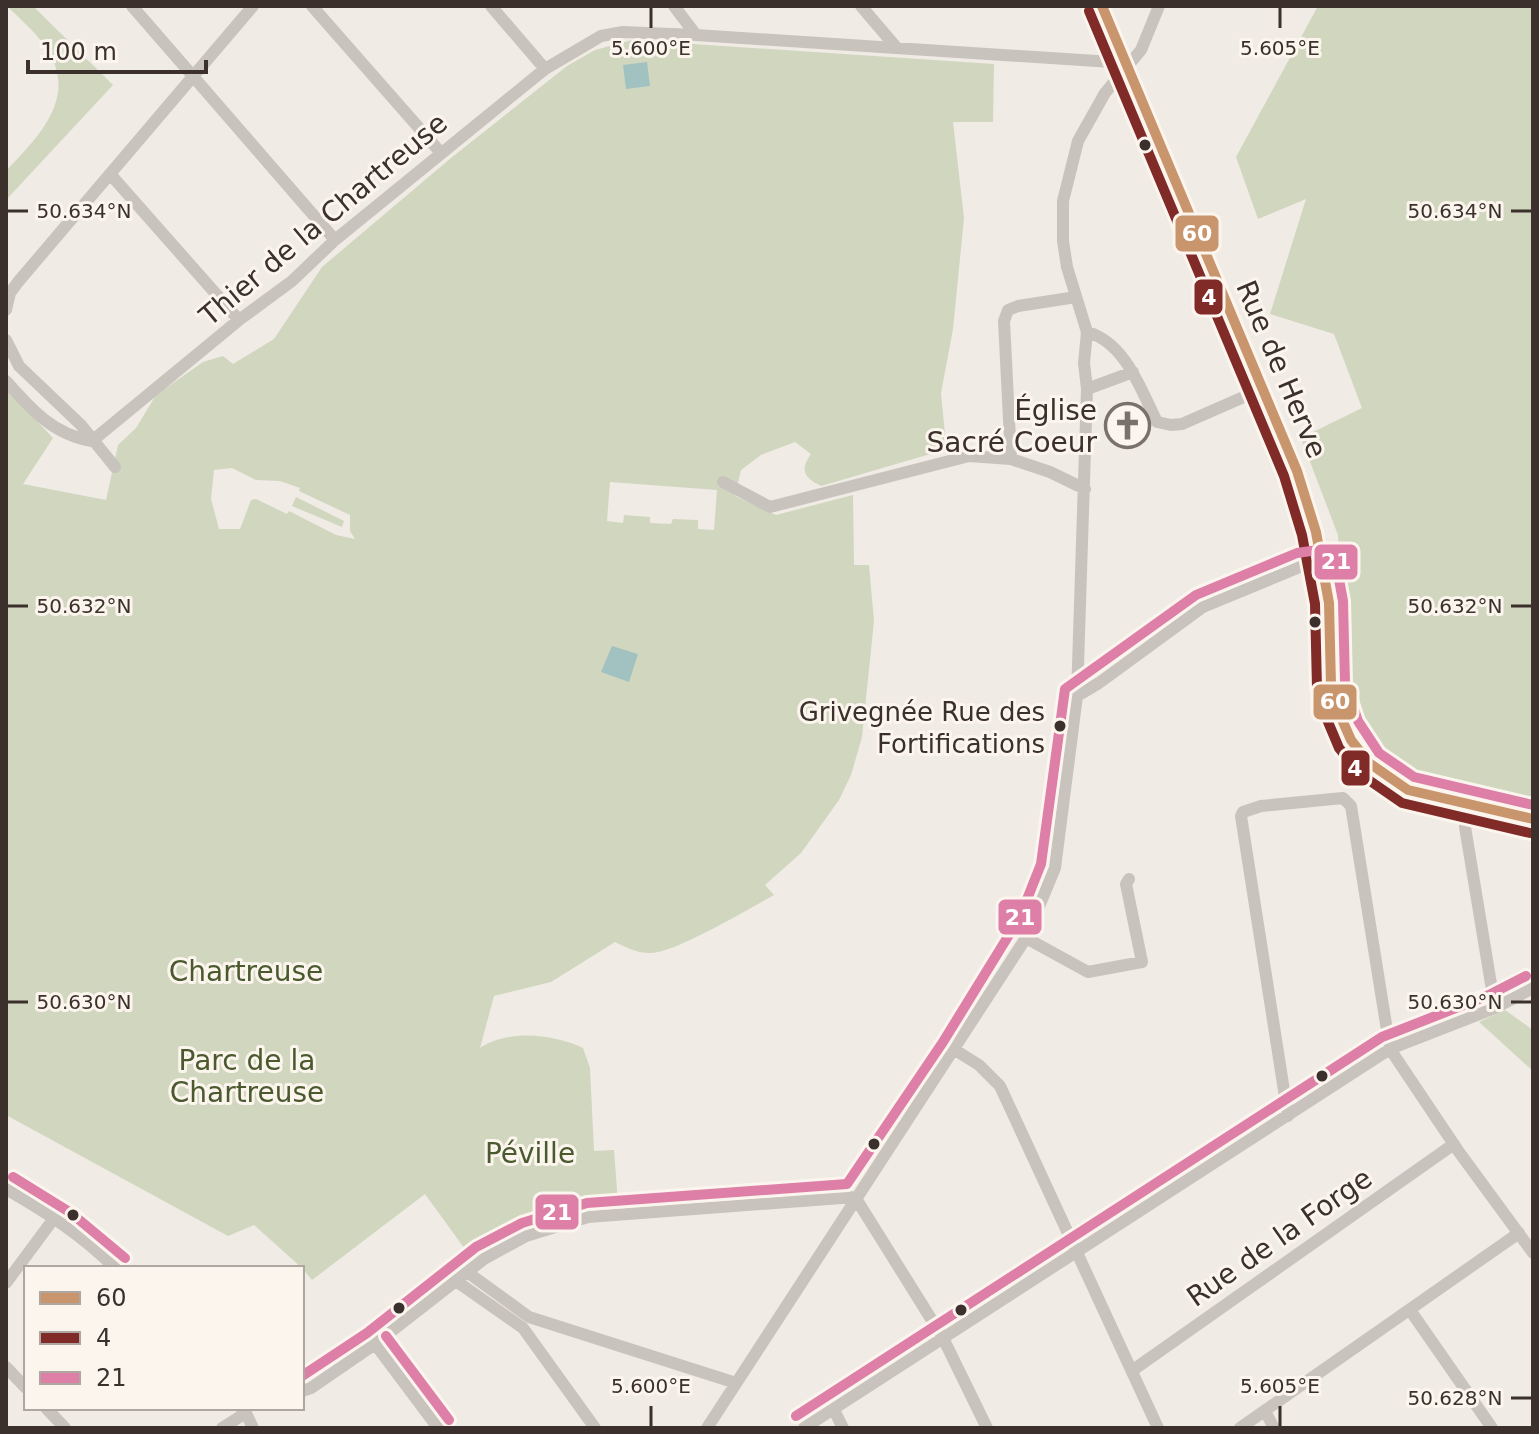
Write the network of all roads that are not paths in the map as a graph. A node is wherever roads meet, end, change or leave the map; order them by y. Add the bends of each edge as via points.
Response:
1 (132, 6) edge
2 (253, 6) edge
3 (312, 6) edge
4 (491, 6) edge
5 (674, 6) edge
6 (861, 6) edge
7 (1102, 6) edge
8 (1159, 6) edge
9 (696, 35) junction
10 (896, 47) junction
11 (1127, 63) junction
12 (545, 69) junction
13 (192, 76) junction
14 (441, 153) junction
15 (111, 175) junction
16 (335, 240) junction
17 (1076, 297) junction
18 (6, 310) edge
19 (239, 320) junction
20 (1087, 332) junction
21 (6, 340) edge
22 (1133, 372) junction
23 (6, 381) edge
24 (1087, 389) junction
25 (1262, 389) junction
26 (92, 441) junction
27 (1011, 459) junction
28 (115, 467) dead end
29 (723, 482) dead end
30 (1085, 489) junction
31 (1322, 563) junction
32 (1077, 696) junction
33 (1467, 804) junction
34 (1533, 819) edge
35 (1129, 879) dead end
36 (1026, 938) junction
37 (1533, 988) edge
38 (1495, 1008) junction
39 (1390, 1049) junction
40 (955, 1050) junction
41 (1288, 1116) junction
42 (1454, 1144) junction
43 (6, 1189) edge
44 (855, 1197) junction
45 (55, 1217) junction
46 (1519, 1233) junction
47 (1079, 1252) junction
48 (1533, 1253) edge
49 (113, 1266) edge
50 (467, 1272) junction
51 (456, 1281) junction
52 (6, 1283) edge
53 (1410, 1310) junction
54 (526, 1322) junction
55 (943, 1338) junction
56 (375, 1344) junction
57 (6, 1367) edge
58 (1133, 1370) junction
59 (736, 1383) junction
60 (24, 1386) edge
61 (304, 1390) edge
62 (48, 1410) edge
63 (244, 1410) edge
64 (834, 1410) junction
65 (1265, 1411) junction
66 (65, 1428) edge
67 (222, 1428) edge
68 (438, 1428) edge
69 (595, 1428) edge
70 (707, 1428) edge
71 (804, 1428) edge
72 (843, 1428) edge
73 (987, 1428) edge
74 (1158, 1428) edge
75 (1240, 1428) edge
76 (1274, 1428) edge
77 (1492, 1428) edge

1 - 13 street
2 - 13 street
3 - 14 street
4 - 12 street
5 - 9 street
6 - 10 street
7 - 11 main road, Rue de Herve
8 - 11 street via 1141,50
9 - 10 street, Thier de la Chartreuse
9 - 12 street, Thier de la Chartreuse via 601,36
10 - 11 street, Thier de la Chartreuse
11 - 17 street via 1078,141 1063,201 1063,241
11 - 25 main road, Rue de Herve
12 - 14 street, Thier de la Chartreuse
13 - 15 street
13 - 16 street
14 - 16 street, Thier de la Chartreuse
15 - 18 street via 18,282
15 - 19 street
16 - 19 street, Thier de la Chartreuse
17 - 20 street
17 - 27 street via 1008,310 1004,321
19 - 26 street, Thier de la Chartreuse
20 - 22 street via 1100,335
20 - 24 street
21 - 26 street via 19,366
22 - 24 street
22 - 25 street via 1157,422 1171,425
23 - 26 street via 34,413 75,438
24 - 30 street
25 - 31 main road, Rue de Herve via 1297,471
26 - 28 street
27 - 29 street via 969,456 770,507
27 - 30 street
30 - 32 street
31 - 32 street via 1302,566 1203,607
31 - 33 main road, Rue de Herve via 1329,603 1331,685 1351,740 1369,763 1408,790
32 - 36 street via 1055,868
33 - 34 main road, Rue de Herve
33 - 38 street via 1465,827
35 - 36 street via 1142,962 1088,972
36 - 40 street
37 - 38 street
38 - 39 street
39 - 41 street
39 - 41 street via 1351,806 1343,798 1243,812
39 - 42 street
40 - 44 street
40 - 47 street via 1000,1086
41 - 47 street
42 - 46 street
42 - 58 street, Rue de la Forge
43 - 45 street
44 - 50 street via 588,1217 526,1236
44 - 55 street
44 - 59 street
45 - 49 street
45 - 52 street
46 - 48 street
46 - 53 street
47 - 55 street
47 - 58 street
50 - 51 street
50 - 54 street
51 - 54 street
51 - 56 street
53 - 65 street
53 - 77 street
54 - 59 street
54 - 69 street
55 - 64 street
55 - 73 street
56 - 61 street
56 - 68 street
57 - 60 street
58 - 74 street
59 - 70 street
62 - 66 street
63 - 67 street
64 - 71 street
64 - 72 street
65 - 75 street
65 - 76 street

